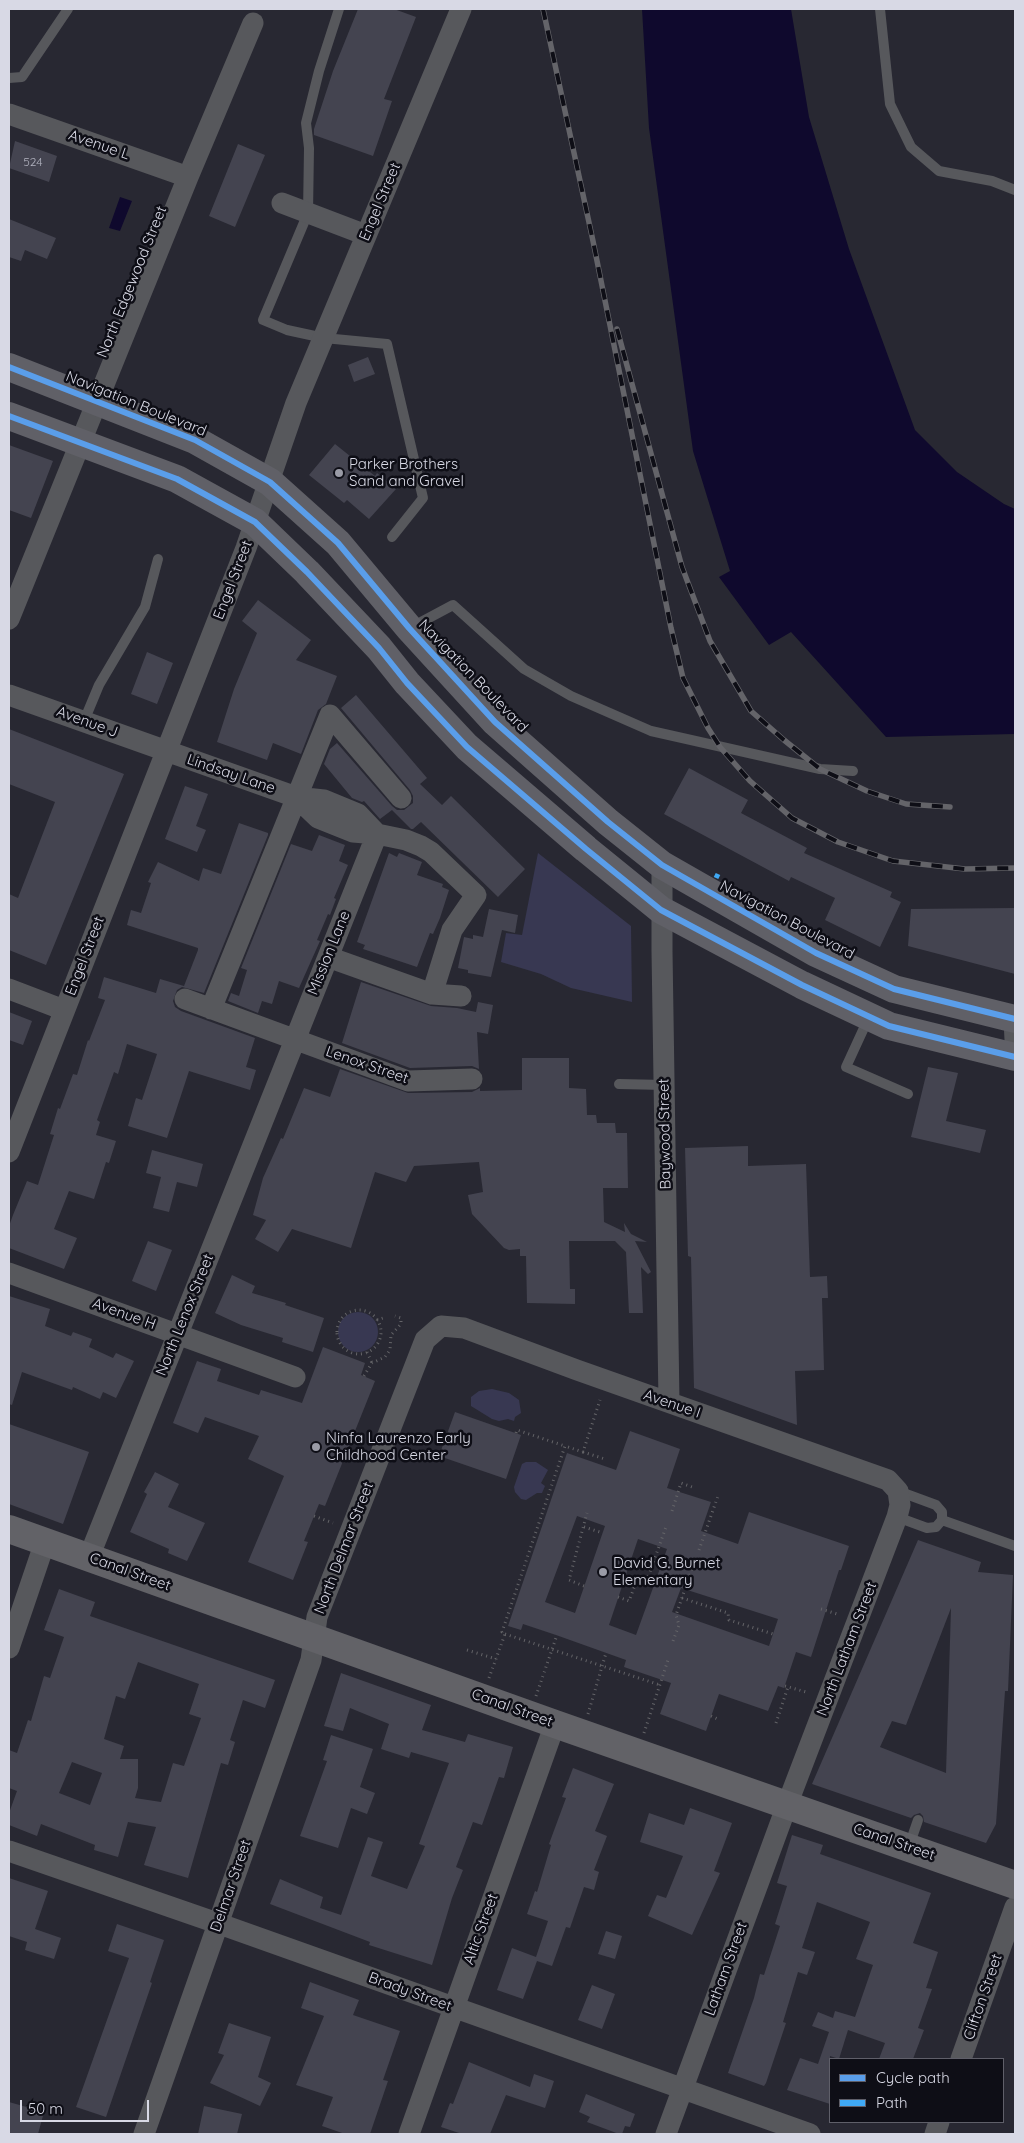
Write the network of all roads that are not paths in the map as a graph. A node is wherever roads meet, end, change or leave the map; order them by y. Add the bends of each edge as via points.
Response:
1 (68, 9) edge
2 (339, 9) edge
3 (461, 9) edge
4 (880, 9) edge
5 (254, 23) dead end
6 (9, 78) edge
7 (9, 114) edge
8 (188, 177) junction
9 (1015, 190) edge
10 (282, 203) dead end
11 (308, 213) junction
12 (366, 236) junction
13 (324, 338) junction
14 (9, 367) edge
15 (98, 401) junction
16 (9, 416) edge
17 (80, 443) junction
18 (270, 482) junction
19 (255, 522) junction
20 (392, 537) dead end
21 (158, 559) dead end
22 (9, 618) edge
23 (410, 628) junction
24 (379, 648) junction
25 (9, 694) edge
26 (84, 721) junction
27 (166, 751) junction
28 (853, 771) dead end
29 (296, 797) junction
30 (401, 798) dead end
31 (377, 834) junction
32 (662, 865) junction
33 (661, 910) junction
34 (328, 957) junction
35 (9, 990) edge
36 (432, 994) junction
37 (461, 996) dead end
38 (185, 999) dead end
39 (211, 1009) junction
40 (64, 1010) junction
41 (869, 1016) junction
42 (1015, 1026) edge
43 (294, 1040) junction
44 (1015, 1057) edge
45 (282, 1073) joint
46 (472, 1079) dead end
47 (619, 1084) dead end
48 (664, 1084) junction
49 (908, 1094) dead end
50 (9, 1152) edge
51 (9, 1273) edge
52 (440, 1326) joint
53 (177, 1333) junction
54 (295, 1377) dead end
55 (669, 1402) junction
56 (898, 1491) junction
57 (897, 1518) junction
58 (942, 1520) junction
59 (9, 1529) edge
60 (45, 1542) junction
61 (1015, 1546) edge
62 (89, 1557) junction
63 (315, 1638) junction
64 (9, 1648) edge
65 (554, 1724) junction
66 (787, 1805) junction
67 (918, 1820) dead end
68 (908, 1847) junction
69 (9, 1852) edge
70 (1015, 1885) edge
71 (1015, 1907) edge
72 (218, 1923) junction
73 (453, 2008) junction
74 (962, 2058) edge
75 (682, 2089) junction
76 (144, 2134) edge
77 (409, 2134) edge
78 (666, 2134) edge
79 (810, 2134) edge

1 - 6 lane via 22,77
2 - 11 lane via 306,123
3 - 12 street, Engel Street
4 - 9 lane via 890,104 911,147 939,171 992,181
5 - 8 street, North Edgewood Street
7 - 8 street, Avenue L
8 - 15 street, North Edgewood Street
10 - 11 street
11 - 12 street
11 - 13 lane via 263,320 287,330
12 - 13 street, Engel Street
13 - 18 street, Engel Street via 296,403
13 - 20 lane via 387,344 423,498
14 - 15 main road, Navigation Boulevard
15 - 17 street, North Edgewood Street
15 - 18 main road, Navigation Boulevard via 195,440
16 - 17 main road
17 - 19 main road via 177,479
17 - 22 street, North Edgewood Street
18 - 19 street, Engel Street
18 - 23 main road, Navigation Boulevard via 338,543
19 - 24 main road
19 - 27 street, Engel Street
21 - 26 lane via 145,607 98,685
23 - 24 main road
23 - 28 lane via 453,605 524,669 571,696 651,731 820,769
23 - 32 main road, Navigation Boulevard via 495,722
24 - 33 main road via 467,747
25 - 26 street, Avenue J
26 - 27 street, Avenue J
27 - 29 street, Lindsay Lane
27 - 40 street, Engel Street
29 - 30 street via 330,715
29 - 31 street, Lindsay Lane via 318,818 353,832
29 - 39 street
31 - 34 street, Mission Lane
31 - 36 street, Lindsay Lane via 406,840 431,852 476,895 452,930
32 - 33 street, Baywood Street
32 - 42 main road, Navigation Boulevard via 816,953 894,989
33 - 41 main road via 802,985
33 - 48 street, Baywood Street
34 - 36 street
34 - 43 street, Mission Lane
35 - 40 street
36 - 37 street
38 - 39 street
39 - 43 street
40 - 50 street, Engel Street
41 - 44 main road via 889,1026
41 - 49 lane via 846,1067
43 - 45 street, Mission Lane
43 - 46 street, Lenox Street via 408,1081
45 - 53 street, North Lenox Street
47 - 48 lane
48 - 55 street, Baywood Street
51 - 53 street, Avenue H
52 - 55 street, Avenue I via 464,1328
52 - 63 street, North Delmar Street via 425,1340 421,1349 317,1617
53 - 54 street, Avenue H
53 - 62 street, North Lenox Street
55 - 56 street, Avenue I via 888,1480
56 - 57 street, North Latham Street via 900,1505
56 - 58 lane via 936,1505 942,1512
57 - 58 lane via 927,1528 936,1527
57 - 66 street, North Latham Street
58 - 61 lane
59 - 60 street, Canal Street
60 - 62 street, Canal Street
60 - 64 street
62 - 63 street, Canal Street
63 - 65 street, Canal Street
63 - 72 street, Delmar Street via 311,1660
65 - 66 street, Canal Street
65 - 73 street, Altic Street
66 - 68 street, Canal Street
66 - 75 street, Latham Street
67 - 68 lane
68 - 70 street, Canal Street
69 - 72 street, Brady Street
71 - 74 street, Clifton Street
72 - 73 street, Brady Street
72 - 76 street, Delmar Street
73 - 75 street, Brady Street
73 - 77 street, Altic Street
75 - 78 street, Latham Street
75 - 79 street, Brady Street

